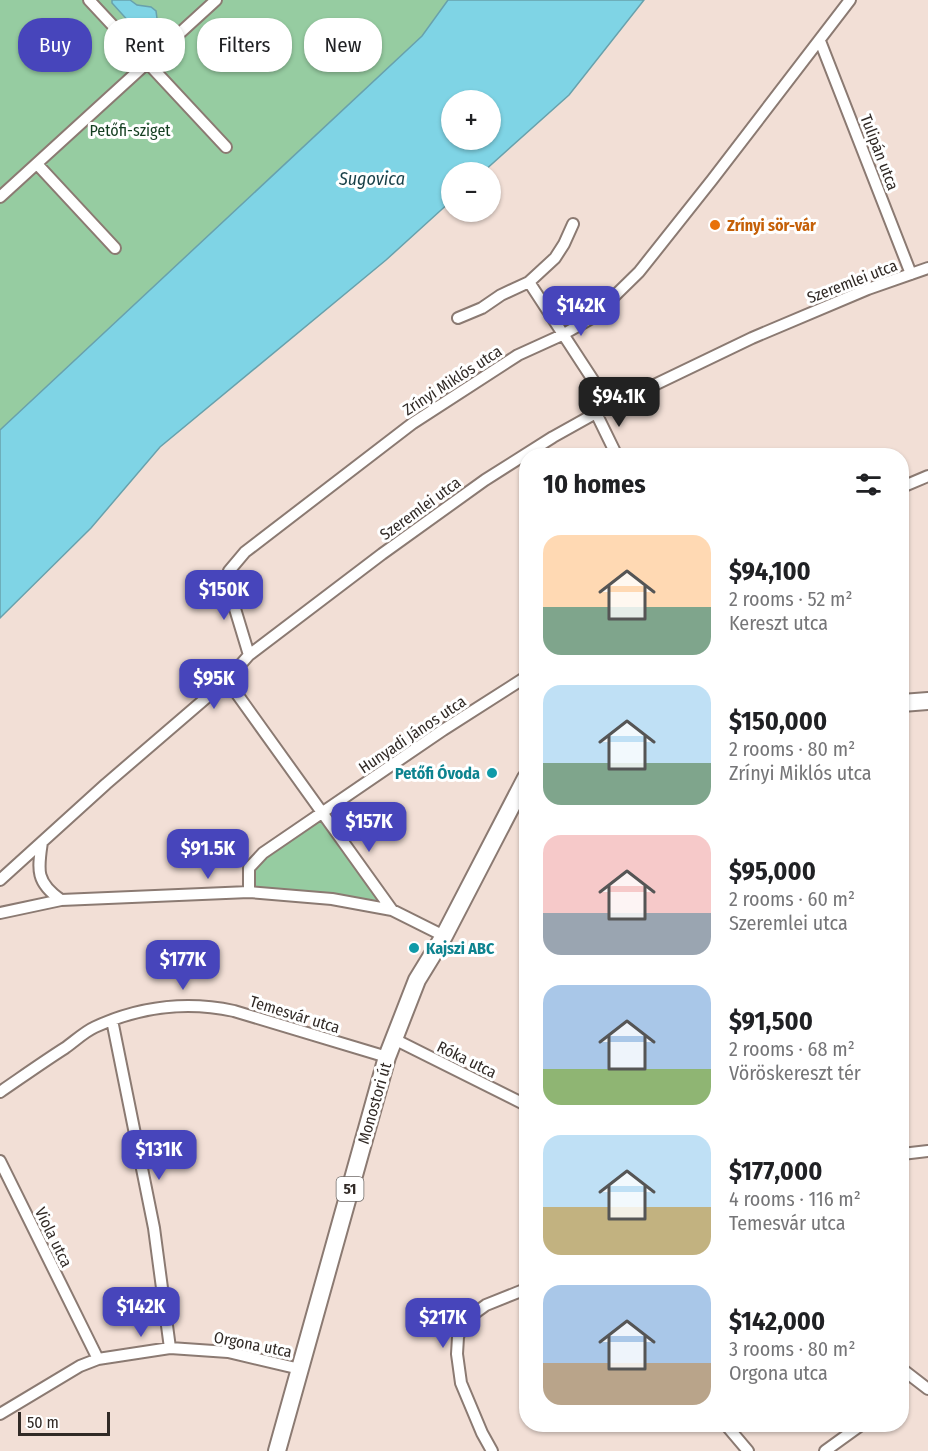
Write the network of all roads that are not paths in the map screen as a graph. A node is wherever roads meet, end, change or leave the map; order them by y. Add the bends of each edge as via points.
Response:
1 (89, 0) edge
2 (216, 0) edge
3 (850, 0) edge
4 (106, 18) edge
5 (185, 29) edge
6 (820, 41) junction
7 (138, 72) edge
8 (156, 72) edge
9 (226, 147) dead end
10 (37, 164) junction
11 (0, 197) edge
12 (573, 224) dead end
13 (115, 248) dead end
14 (928, 268) edge
15 (912, 274) junction
16 (529, 282) junction
17 (458, 318) dead end
18 (562, 335) junction
19 (610, 406) junction
20 (596, 413) junction
21 (536, 448) edge
22 (612, 448) edge
23 (519, 458) edge
24 (928, 476) edge
25 (909, 484) edge
26 (249, 655) junction
27 (227, 680) junction
28 (519, 681) edge
29 (928, 700) edge
30 (909, 702) edge
31 (519, 791) edge
32 (322, 813) junction
33 (42, 842) junction
34 (0, 880) edge
35 (249, 892) junction
36 (61, 900) junction
37 (392, 910) junction
38 (0, 914) edge
39 (444, 936) junction
40 (112, 1020) junction
41 (394, 1039) junction
42 (387, 1057) junction
43 (0, 1092) edge
44 (519, 1102) edge
45 (928, 1151) edge
46 (909, 1153) edge
47 (0, 1161) edge
48 (519, 1292) edge
49 (170, 1348) junction
50 (98, 1359) junction
51 (300, 1369) junction
52 (909, 1377) edge
53 (928, 1389) edge
54 (0, 1414) edge
55 (732, 1432) edge
56 (851, 1432) edge
57 (277, 1451) edge
58 (492, 1451) edge
59 (748, 1451) edge
60 (825, 1451) edge

1 - 4 street
2 - 5 street
3 - 6 street, Zrínyi Miklós utca
6 - 15 street, Tulipán utca
6 - 18 street, Zrínyi Miklós utca via 639,272 592,318
7 - 10 street
8 - 9 street
10 - 11 street
10 - 13 street
12 - 16 street via 555,258
14 - 15 street, Szeremlei utca
15 - 19 street, Szeremlei utca via 752,338
16 - 17 street
16 - 18 street
18 - 19 street
18 - 26 street, Zrínyi Miklós utca via 518,355 413,423 245,552 226,579
19 - 20 street, Szeremlei utca
20 - 21 street, Szeremlei utca
20 - 22 street
23 - 26 street, Szeremlei utca via 382,554
24 - 25 street
26 - 27 street, Szeremlei utca
27 - 32 street
27 - 33 street, Szeremlei utca
28 - 32 street, Hunyadi János utca
29 - 30 main road
31 - 39 main road, Monostori út / 51
32 - 35 street, Hunyadi János utca via 262,853 249,868
32 - 37 street
33 - 34 street, Szeremlei utca
33 - 36 street via 39,873 50,892
35 - 36 street
35 - 37 street via 332,899
36 - 38 street
37 - 39 street
39 - 41 main road, Monostori út / 51 via 417,980
40 - 42 street, Temesvár utca via 159,1008 215,1007
40 - 43 street, Temesvár utca via 93,1028
40 - 49 street via 154,1228
41 - 42 main road, Monostori út / 51
41 - 44 street, Róka utca
42 - 51 main road, Monostori út / 51
45 - 46 street
47 - 50 street, Viola utca
48 - 58 street via 486,1305 464,1321 458,1337 461,1383
49 - 50 street, Orgona utca
49 - 51 street, Orgona utca via 228,1352
50 - 54 street, Orgona utca
51 - 57 main road, Monostori út / 51
52 - 53 street
55 - 59 street
56 - 60 street

